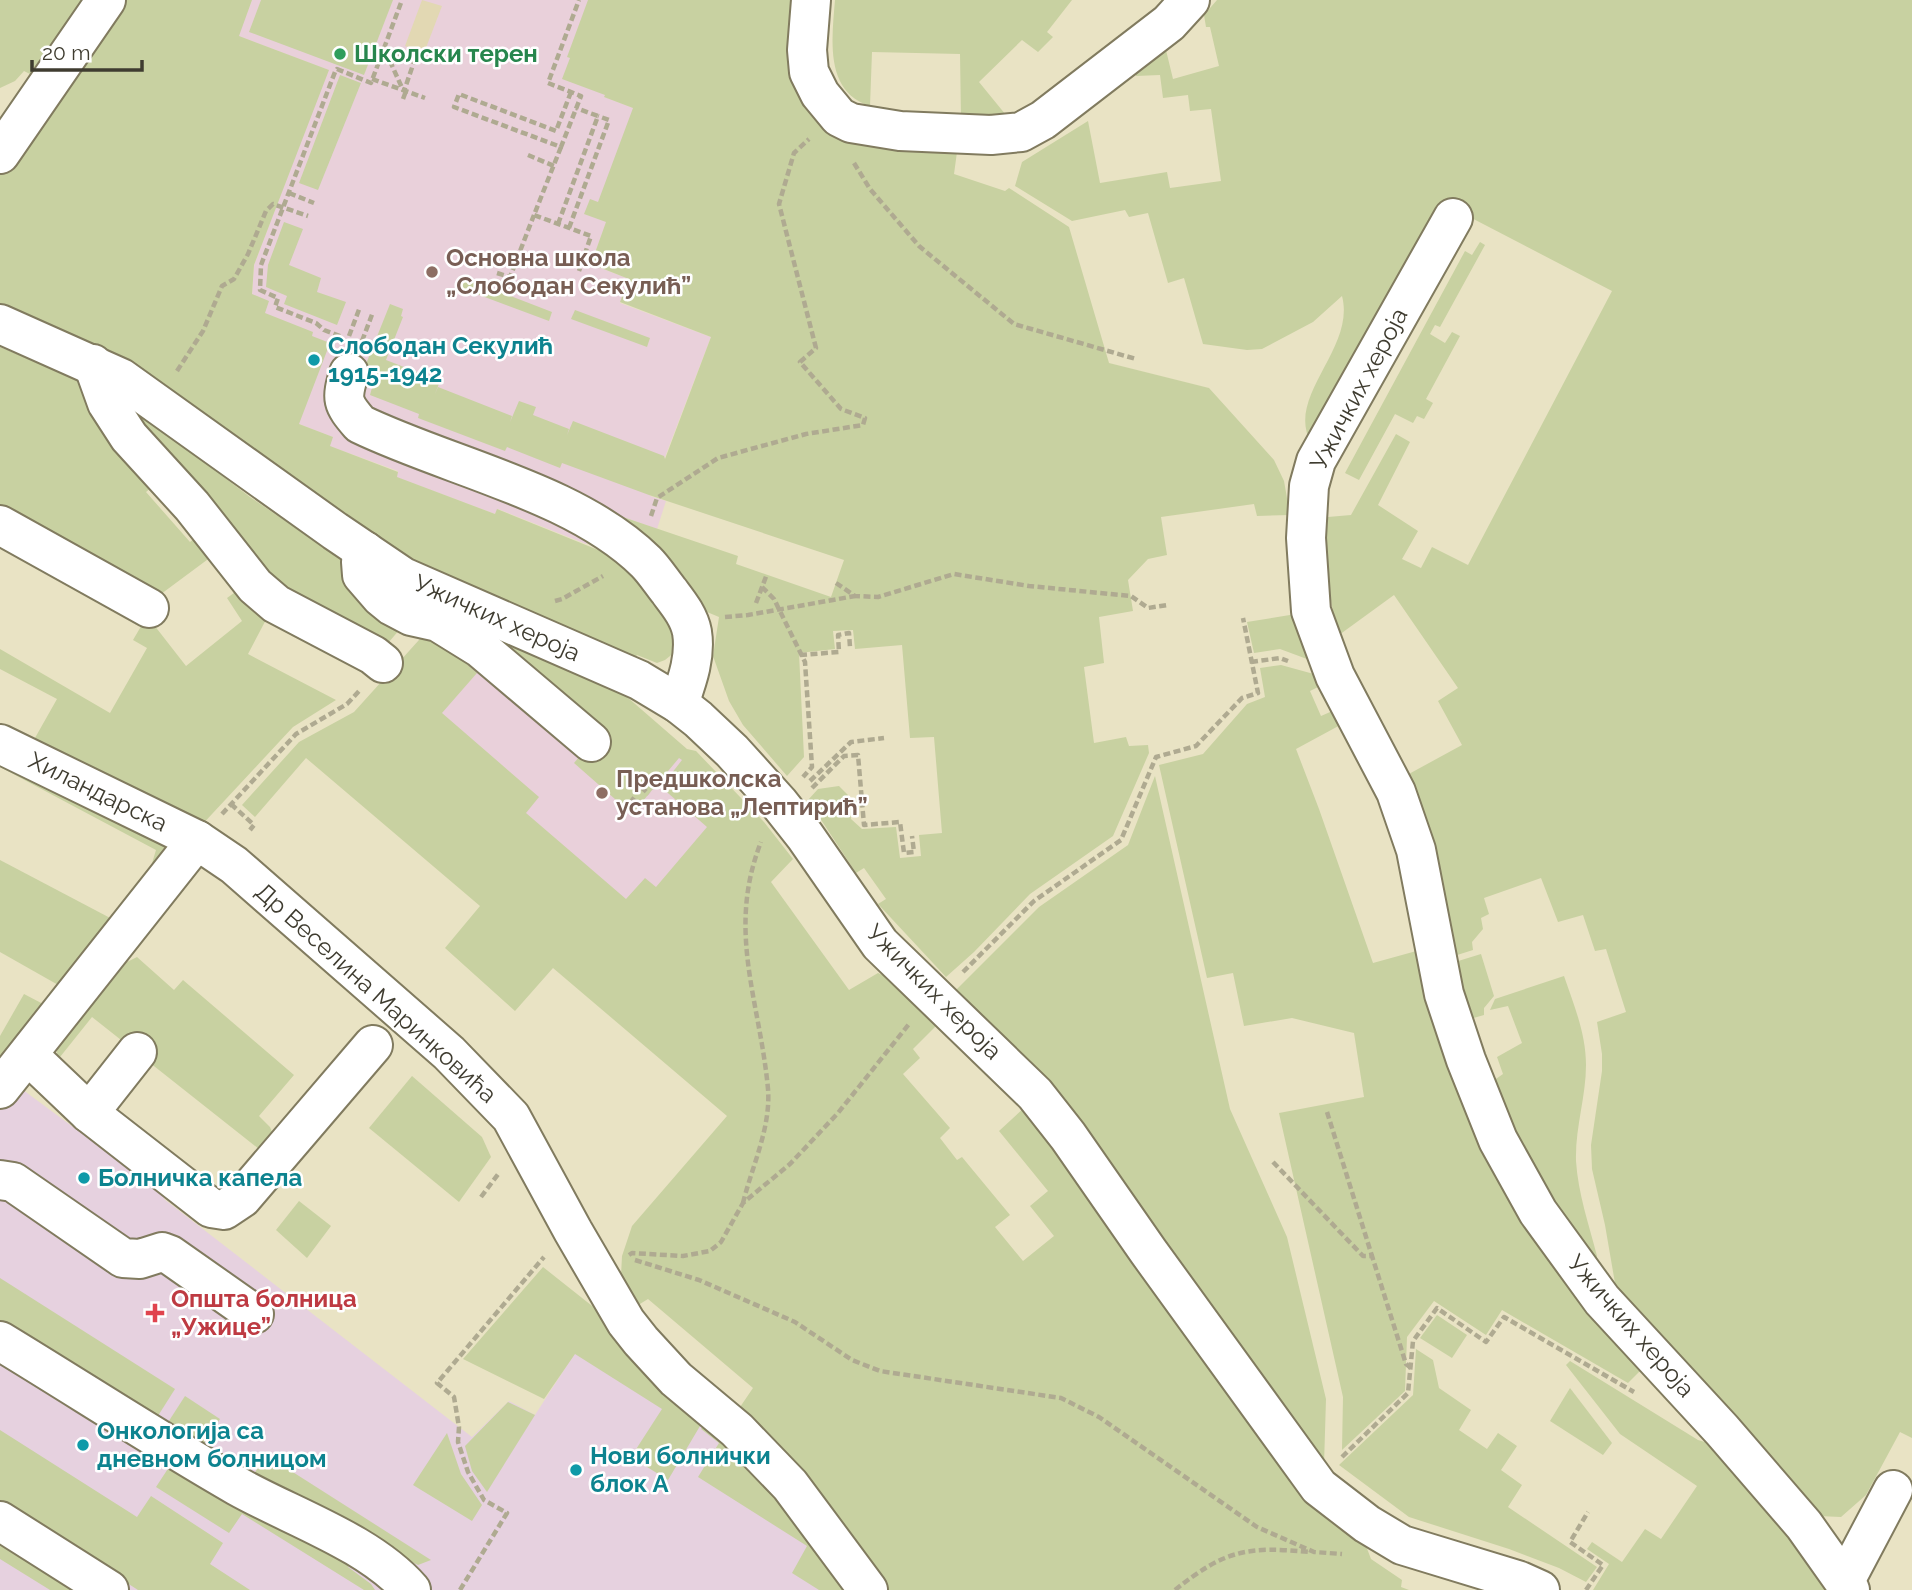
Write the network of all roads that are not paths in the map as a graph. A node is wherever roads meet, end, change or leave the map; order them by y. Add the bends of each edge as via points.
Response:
1 (106, 0) edge
2 (811, 0) edge
3 (1190, 0) edge
4 (2, 147) edge
5 (1453, 218) dead end
6 (0, 324) edge
7 (349, 356) road end
8 (93, 364) junction
9 (0, 525) edge
10 (365, 551) junction
11 (149, 608) dead end
12 (383, 663) road end
13 (679, 704) junction
14 (591, 742) dead end
15 (0, 744) edge
16 (197, 840) junction
17 (373, 1045) dead end
18 (137, 1052) dead end
19 (28, 1055) junction
20 (0, 1089) edge
21 (89, 1114) junction
22 (0, 1180) edge
23 (254, 1314) dead end
24 (0, 1341) edge
25 (1893, 1490) dead end
26 (0, 1521) edge
27 (1847, 1585) edge
28 (109, 1590) edge
29 (411, 1590) edge
30 (868, 1590) edge
31 (1540, 1590) edge

1 - 4 street
2 - 3 street via 808,72 839,117 840,140 901,131 1021,132 1106,74
5 - 27 street, Ужичких хероја via 1316,461 1309,486 1306,538 1311,611 1335,676 1396,792 1416,850 1444,994 1497,1140 1538,1212 1602,1300 1804,1525
6 - 8 street, Ужичких хероја
7 - 13 street via 343,403 360,424 562,505 608,532 647,563 687,616 692,630 694,649
8 - 10 street, Ужичких хероја via 156,401
8 - 12 street via 107,403 129,437 192,506 255,586 276,604
9 - 11 street
10 - 13 street, Ужичких хероја via 403,577 639,680
10 - 14 street via 362,575 381,597 411,616 438,622 480,648
13 - 31 street, Ужичких хероја via 732,751 798,793 806,836 872,934 947,988 1035,1094 1320,1487 1402,1545
15 - 16 street, Хиландарска
16 - 19 street
16 - 30 street, Др Веселина Маринковића via 234,865 449,1053 511,1116 573,1231 609,1260 626,1322 676,1379 737,1430 790,1485
17 - 21 street via 259,1181 224,1210 211,1208
18 - 21 street
19 - 20 street
19 - 21 street
22 - 23 street via 13,1182 123,1258 140,1259 162,1252 170,1255
24 - 29 street via 212,1471 360,1550
25 - 27 street
26 - 28 street

